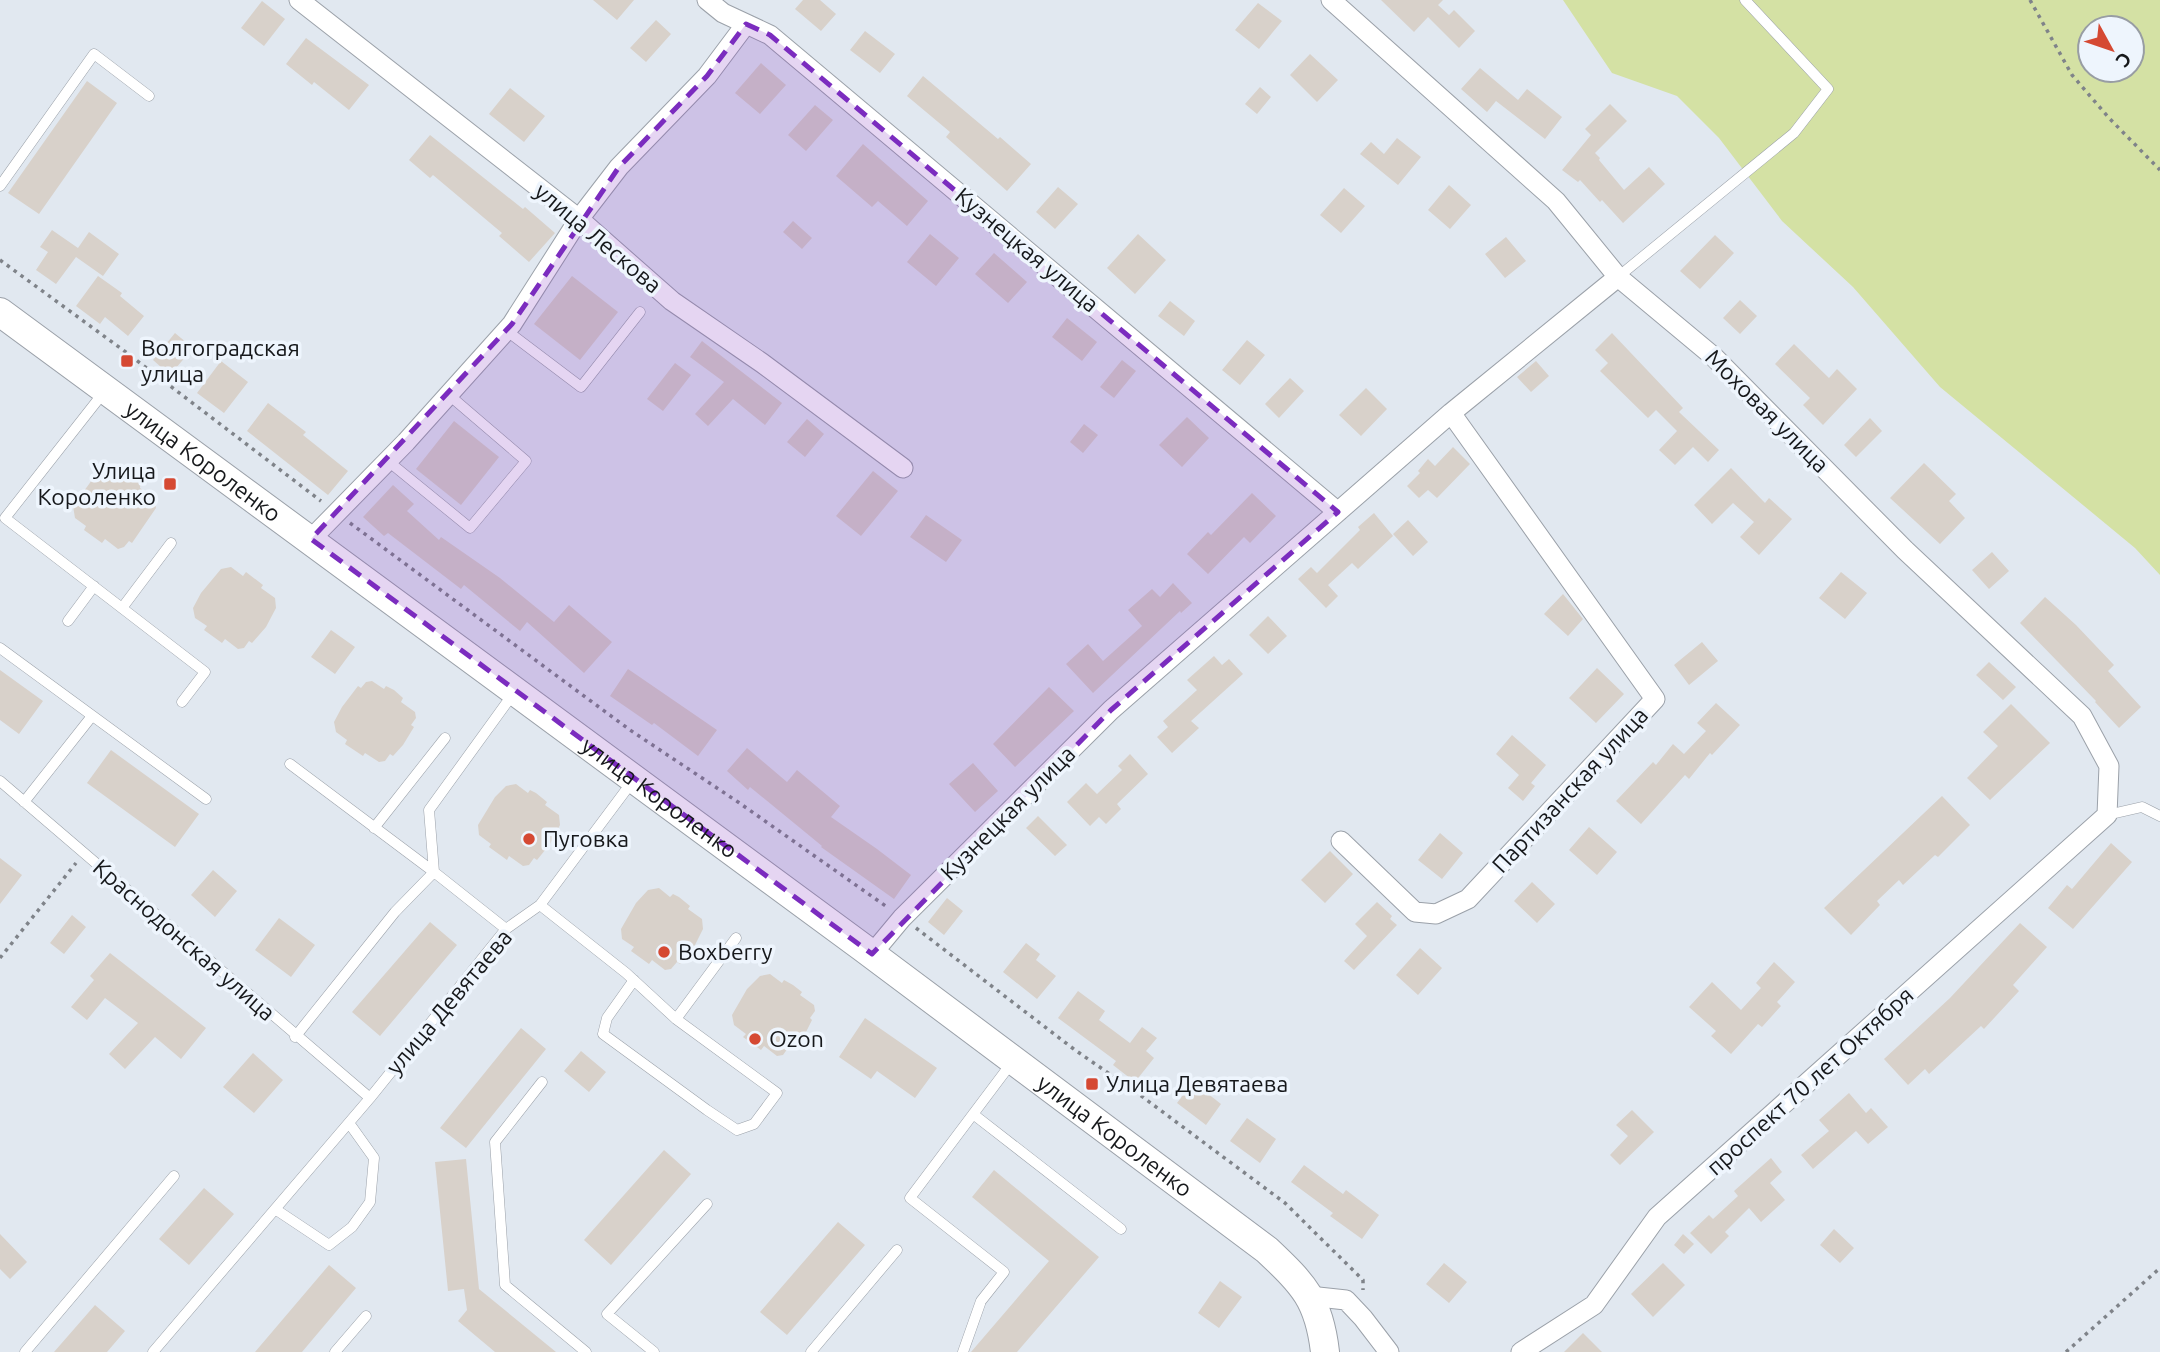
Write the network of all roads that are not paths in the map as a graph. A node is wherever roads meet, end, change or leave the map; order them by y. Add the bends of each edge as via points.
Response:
1 (299, 0) edge
2 (708, 0) edge
3 (1331, 0) edge
4 (1745, 0) edge
5 (746, 24) junction
6 (149, 96) dead end
7 (0, 186) edge
8 (579, 219) junction
9 (1618, 277) junction
10 (0, 312) edge
11 (640, 312) dead end
12 (507, 331) junction
13 (106, 389) junction
14 (449, 395) junction
15 (1451, 414) junction
16 (388, 461) junction
17 (903, 468) dead end
18 (1338, 512) junction
19 (2, 519) edge
20 (311, 539) junction
21 (171, 543) dead end
22 (94, 586) junction
23 (122, 608) junction
24 (68, 621) dead end
25 (0, 648) edge
26 (516, 691) junction
27 (182, 702) dead end
28 (92, 716) junction
29 (445, 738) dead end
30 (290, 764) dead end
31 (635, 779) junction
32 (0, 781) edge
33 (205, 799) dead end
34 (24, 802) junction
35 (2108, 815) junction
36 (2160, 816) edge
37 (374, 828) junction
38 (1341, 841) dead end
39 (434, 872) junction
40 (540, 905) junction
41 (506, 929) junction
42 (736, 938) dead end
43 (872, 954) junction
44 (634, 981) junction
45 (676, 1019) junction
46 (295, 1037) junction
47 (1013, 1060) junction
48 (542, 1082) dead end
49 (370, 1098) junction
50 (973, 1114) junction
51 (349, 1123) junction
52 (174, 1176) dead end
53 (708, 1204) dead end
54 (275, 1209) junction
55 (1121, 1229) dead end
56 (897, 1250) dead end
57 (1309, 1296) junction
58 (366, 1316) dead end
59 (25, 1352) edge
60 (153, 1352) edge
61 (335, 1352) edge
62 (586, 1352) edge
63 (654, 1352) edge
64 (811, 1352) edge
65 (963, 1352) edge
66 (1325, 1352) edge
67 (1389, 1352) edge
68 (1521, 1352) edge

1 - 8 street, улица Лескова
2 - 5 street, Кузнецкая улица
3 - 9 street, Моховая улица via 1556,201
4 - 9 lane via 1828,89 1794,133
5 - 8 street via 707,76 619,167
5 - 18 street, Кузнецкая улица via 770,35
6 - 7 lane via 94,54
8 - 12 street
8 - 17 street, улица Лескова via 672,301
9 - 15 street, Кузнецкая улица
9 - 35 street, Моховая улица via 1714,357 1905,550 2082,716 2109,766
10 - 13 street, улица Короленко
11 - 12 lane via 581,387
12 - 14 street
13 - 19 lane
13 - 20 street, улица Короленко
14 - 16 street
14 - 16 lane via 526,461 470,528
15 - 18 street, Кузнецкая улица
15 - 38 street, Партизанская улица via 1655,699 1468,899 1436,914 1415,912
16 - 20 street
18 - 43 street, Кузнецкая улица via 1111,710 902,918
19 - 22 lane
20 - 26 street, улица Короленко
21 - 23 lane
22 - 23 lane
22 - 24 lane
23 - 27 lane via 205,672
25 - 28 lane
26 - 31 street, улица Короленко
26 - 39 lane via 429,810
28 - 33 lane
28 - 34 lane
29 - 37 lane
30 - 37 lane
31 - 40 lane, улица Девятаева
31 - 43 street, улица Короленко
32 - 34 lane, Краснодонская улица
34 - 46 lane, Краснодонская улица
35 - 36 lane via 2142,807
35 - 68 street, проспект 70 лет Октября via 1657,1217 1594,1305
37 - 39 lane
39 - 41 lane
39 - 46 lane via 395,912
40 - 41 lane, улица Девятаева
40 - 44 lane
41 - 49 lane, улица Девятаева
42 - 45 lane
43 - 47 street, улица Короленко
44 - 45 lane
44 - 45 lane via 607,1018 603,1034 737,1130 754,1124 777,1093
46 - 49 lane, Краснодонская улица
47 - 50 lane
47 - 57 street, улица Короленко via 1266,1250
48 - 62 lane via 495,1142 505,1285
49 - 51 lane, улица Девятаева
50 - 55 lane
50 - 65 lane via 910,1198 1004,1272 981,1301
51 - 54 lane, улица Девятаева
51 - 54 lane via 374,1158 370,1202 352,1227 329,1245
52 - 59 lane
53 - 63 lane via 607,1314
54 - 60 lane, улица Девятаева
56 - 64 lane
57 - 66 street via 1321,1322
57 - 67 street via 1346,1300
58 - 61 lane

